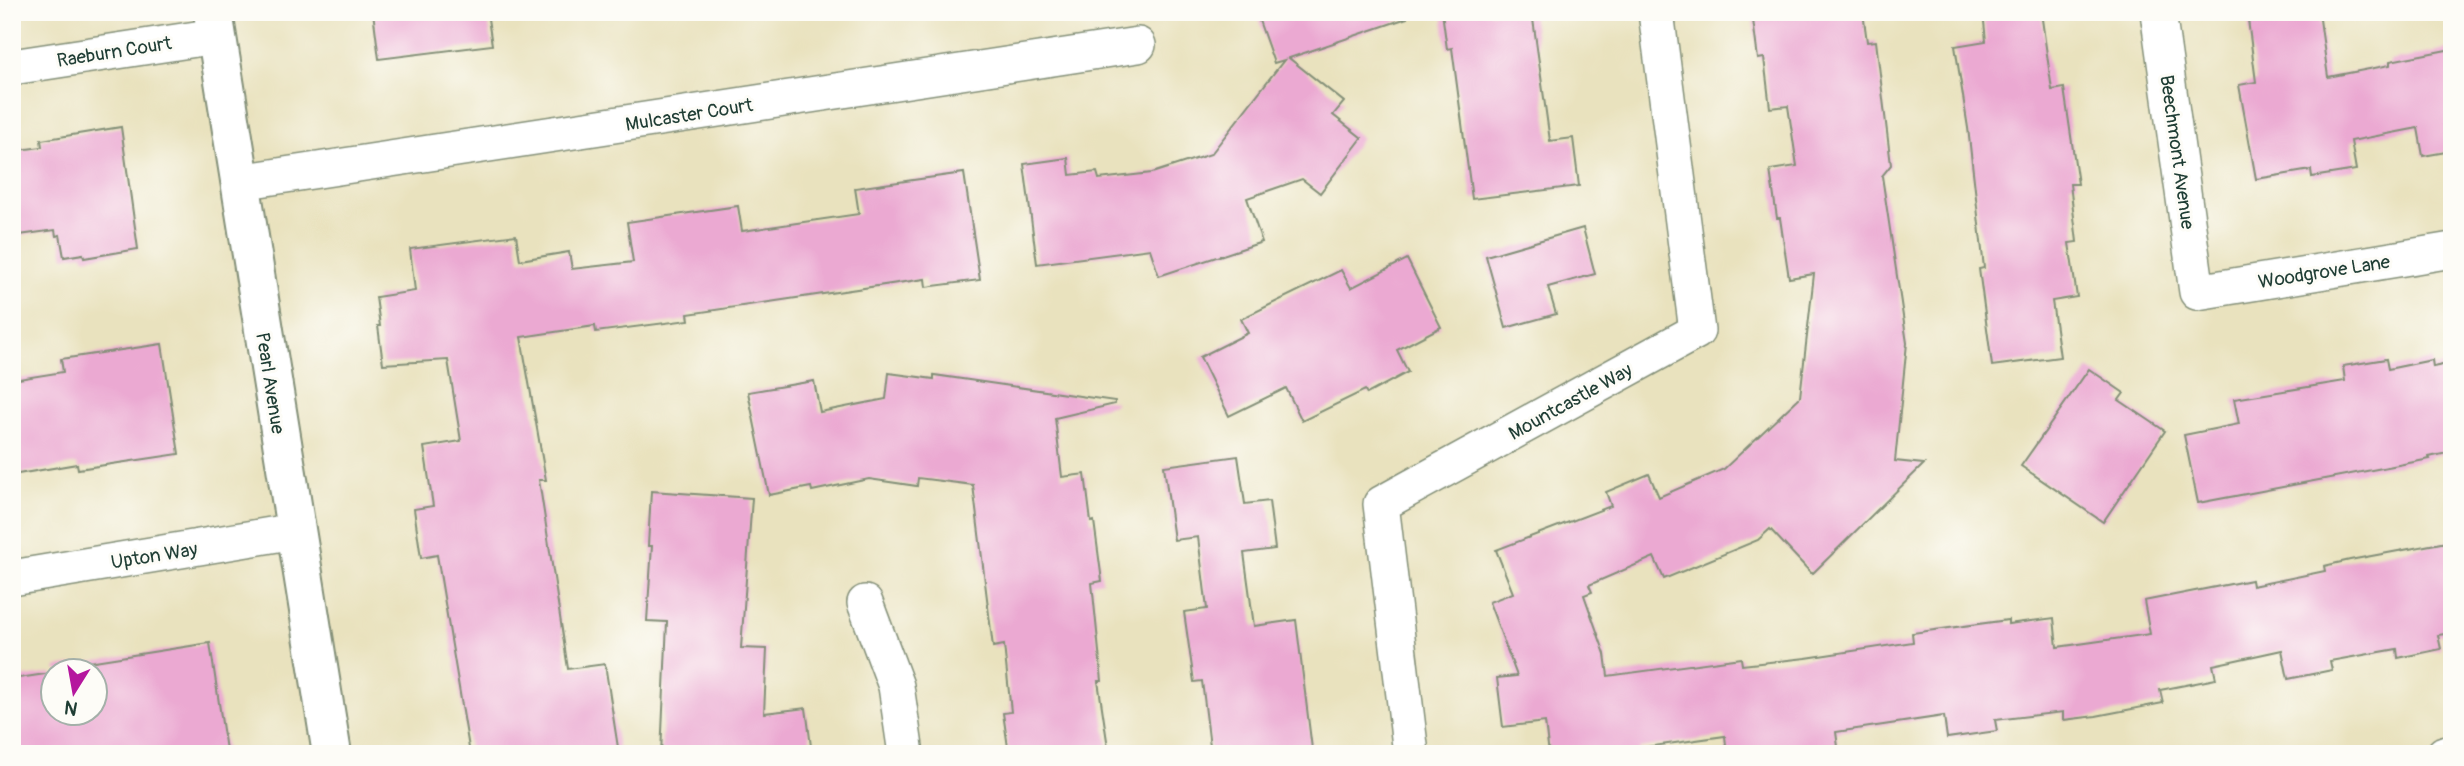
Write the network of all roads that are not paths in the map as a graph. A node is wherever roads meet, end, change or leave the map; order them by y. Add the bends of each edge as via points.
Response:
1 (1656, 12) edge
2 (2158, 12) edge
3 (214, 24) edge
4 (1138, 45) dead end
5 (12, 66) edge
6 (239, 182) junction
7 (2452, 250) edge
8 (2197, 292) joint
9 (295, 531) junction
10 (12, 578) edge
11 (865, 603) dead end
12 (2452, 752) edge
13 (332, 754) edge
14 (906, 754) edge
15 (1411, 754) edge
16 (2444, 754) edge

1 - 15 street, Mountcastle Way via 1698,331 1381,504
2 - 8 street, Beechmont Avenue
3 - 5 street, Raeburn Court
3 - 6 street, Pearl Avenue
4 - 6 street, Mulcaster Court
6 - 9 street, Pearl Avenue
7 - 8 street, Woodgrove Lane
9 - 10 street, Upton Way
9 - 13 street, Pearl Avenue
11 - 14 street via 896,686
12 - 16 street

